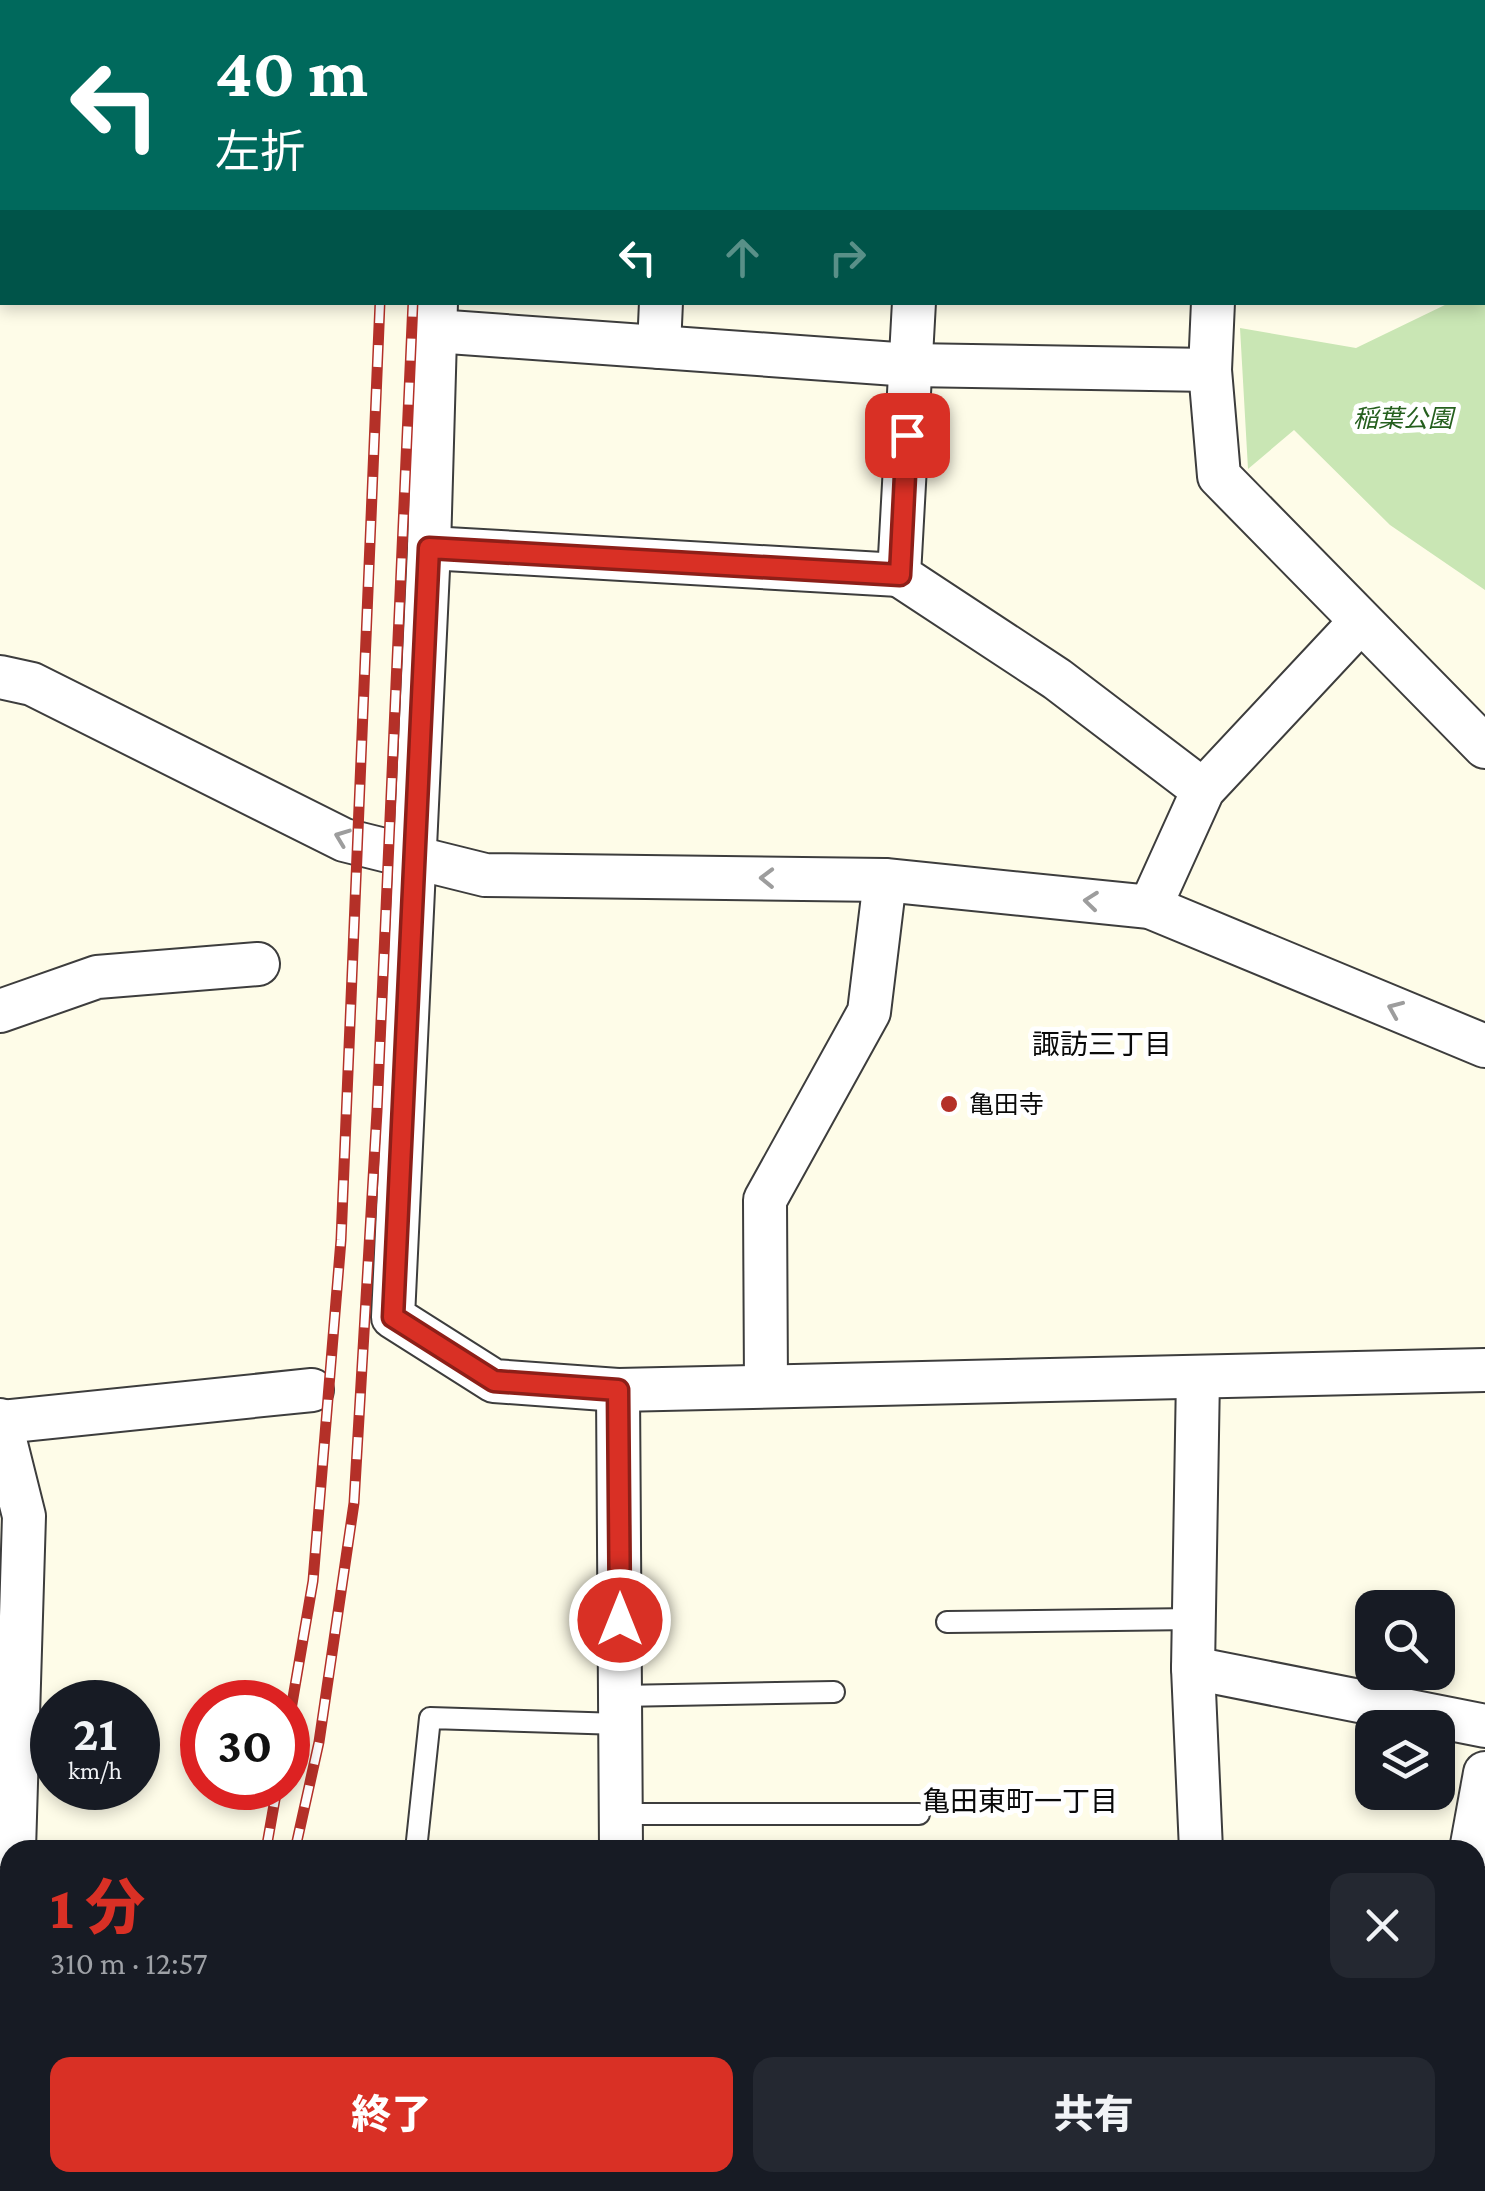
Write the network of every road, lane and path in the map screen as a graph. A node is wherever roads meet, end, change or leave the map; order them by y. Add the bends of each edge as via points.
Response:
1 (661, 305) edge
2 (914, 305) edge
3 (1213, 305) edge
4 (436, 317) edge
5 (658, 347) junction
6 (910, 365) junction
7 (1210, 370) junction
8 (429, 548) junction
9 (900, 575) junction
10 (1360, 622) junction
11 (0, 677) edge
12 (1485, 747) edge
13 (1203, 790) junction
14 (414, 857) junction
15 (885, 880) junction
16 (1150, 907) junction
17 (258, 964) dead end
18 (0, 1011) edge
19 (1485, 1046) edge
20 (1485, 1370) edge
21 (1198, 1377) junction
22 (766, 1386) junction
23 (312, 1390) dead end
24 (618, 1390) junction
25 (1, 1421) edge
26 (1194, 1619) junction
27 (947, 1622) dead end
28 (1193, 1668) junction
29 (834, 1692) dead end
30 (620, 1710) junction
31 (1485, 1726) edge
32 (1485, 1773) edge
33 (919, 1814) dead end
34 (621, 1832) edge
35 (14, 1840) edge
36 (417, 1840) edge
37 (1201, 1840) edge
38 (1472, 1840) edge

1 - 5 street
2 - 6 street
3 - 7 street
4 - 5 street
4 - 8 street
5 - 6 street
6 - 7 street
6 - 9 street
7 - 10 street via 1219,476
8 - 9 street
8 - 14 street
9 - 13 street via 1057,679
10 - 12 street
10 - 13 street
14 -> 11 street via 344,840 32,684
13 - 16 street
15 -> 14 street via 485,875
14 - 24 street via 393,1317 494,1381
16 -> 15 street
15 - 22 street via 869,1012 764,1200
19 -> 16 street
17 - 18 street via 97,977
20 - 21 street
21 - 22 street
21 - 26 street
22 - 24 street
23 - 25 street
24 - 30 street
25 - 35 street via 24,1516
26 - 27 lane
26 - 28 street
28 - 31 street
28 - 37 street
29 - 30 lane
30 - 34 street
30 - 36 lane via 430,1718
32 - 38 street
33 - 34 lane

